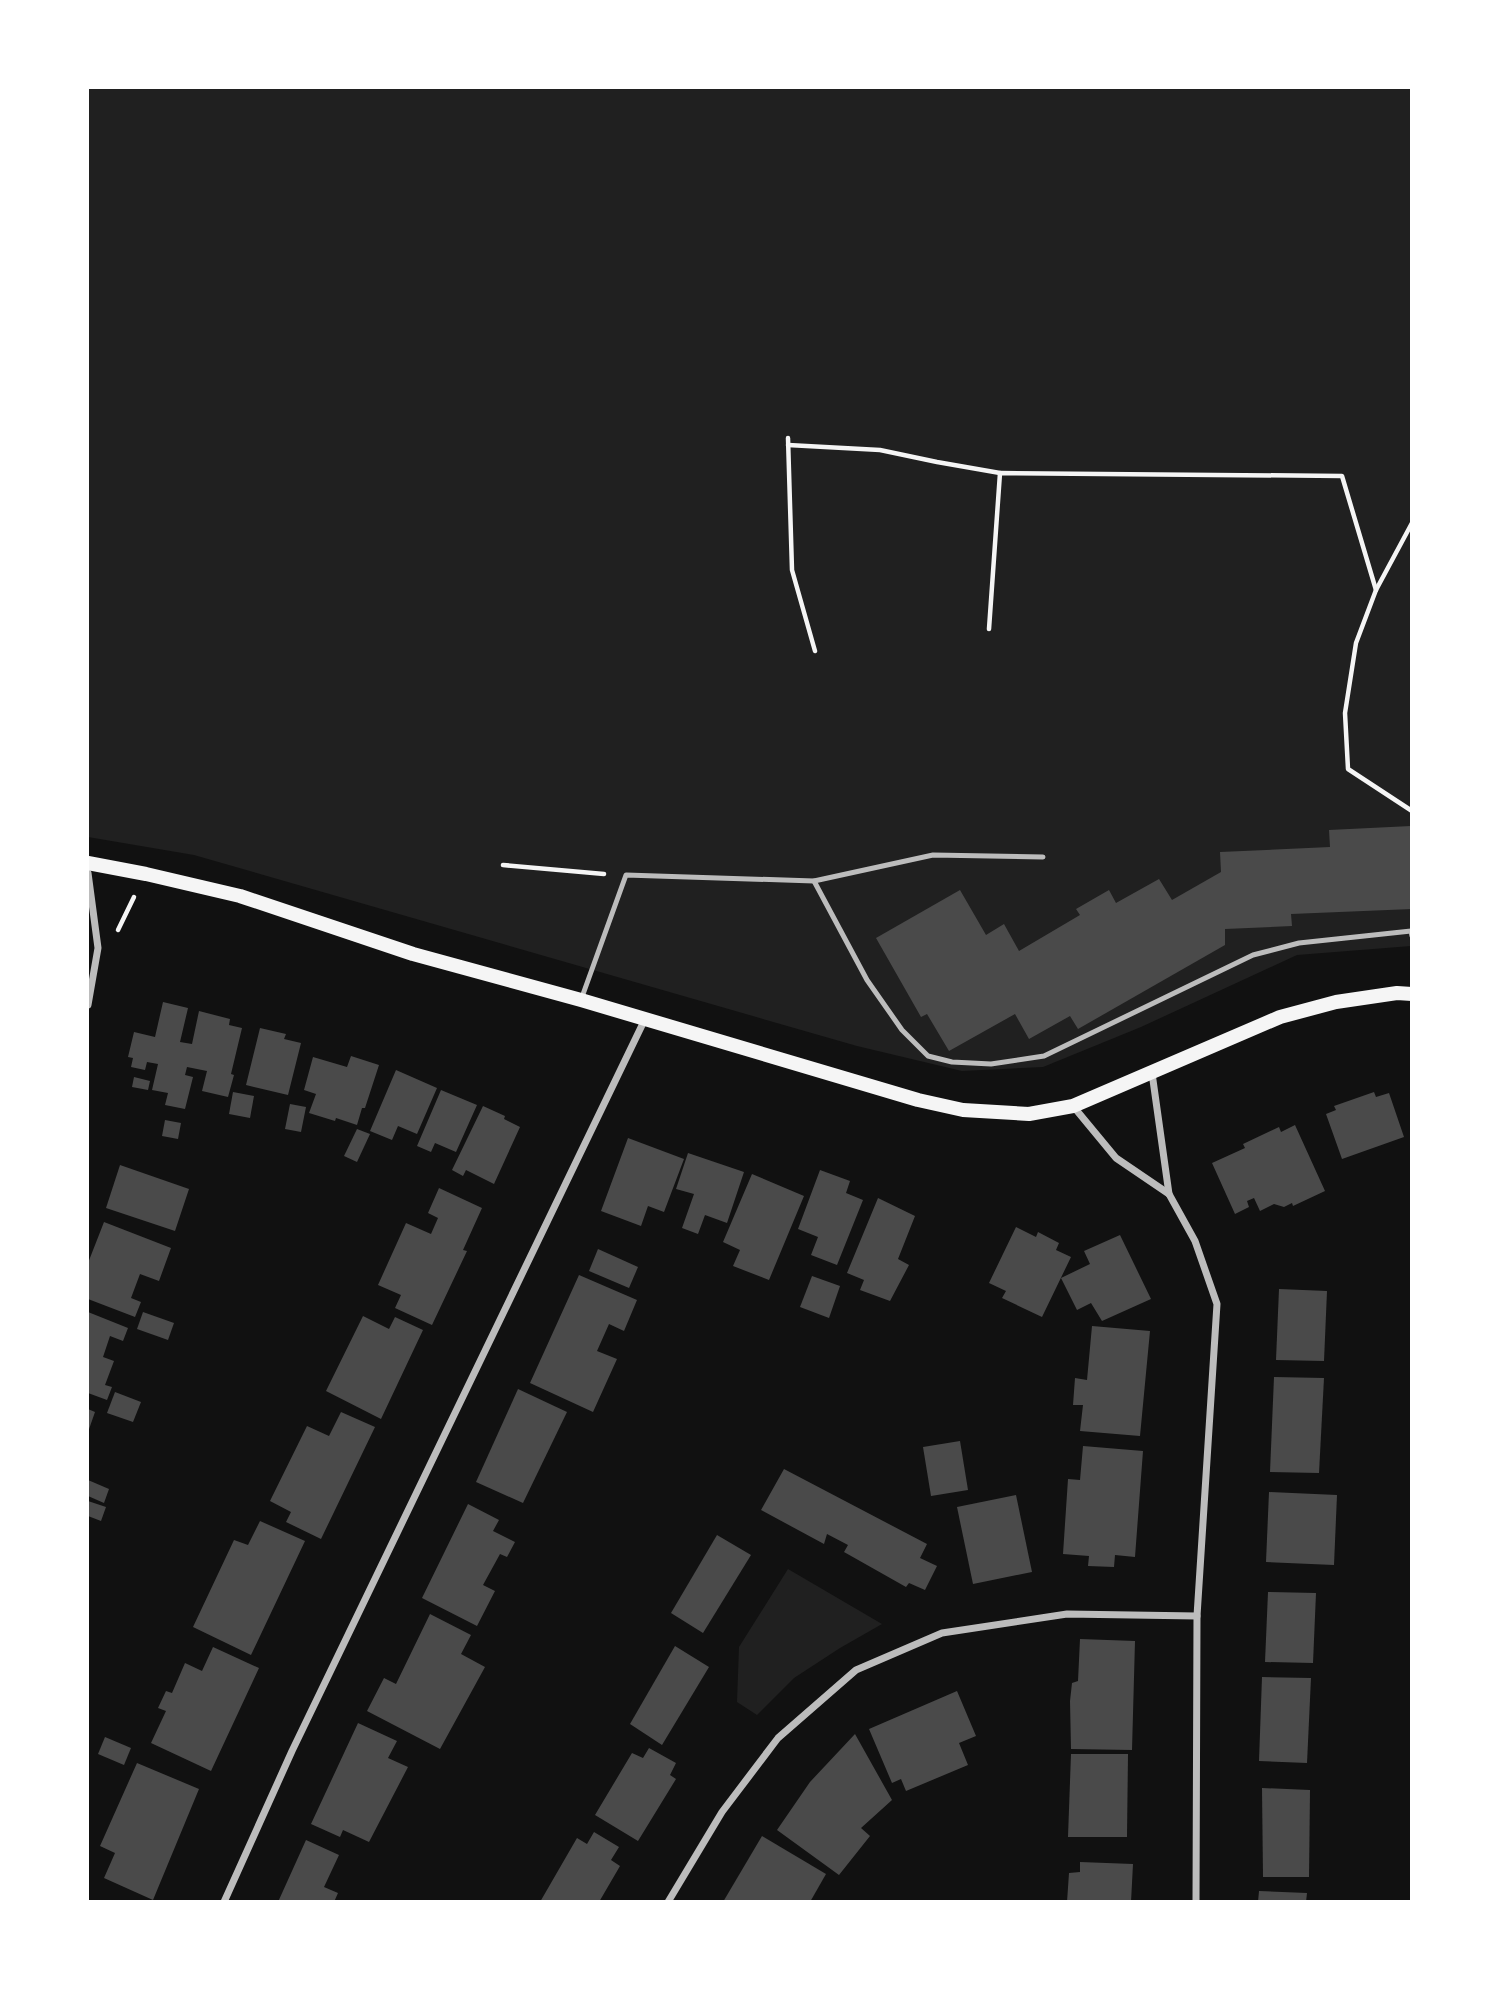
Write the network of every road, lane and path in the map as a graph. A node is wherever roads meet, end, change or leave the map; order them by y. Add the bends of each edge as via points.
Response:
1 (788, 438) dead end
2 (788, 445) junction
3 (1000, 473) junction
4 (1412, 523) edge
5 (1376, 590) junction
6 (989, 629) dead end
7 (815, 651) dead end
8 (1412, 811) edge
9 (1043, 857) dead end
10 (88, 863) edge
11 (503, 865) dead end
12 (88, 873) edge
13 (146, 874) junction
14 (626, 875) junction
15 (814, 881) junction
16 (1412, 936) edge
17 (99, 948) junction
18 (1412, 994) edge
19 (581, 1000) junction
20 (88, 1005) edge
21 (645, 1019) junction
22 (1152, 1072) junction
23 (1073, 1106) junction
24 (1169, 1194) junction
25 (1197, 1616) junction
26 (224, 1902) edge
27 (668, 1902) edge
28 (1196, 1902) edge

1 - 2 path
2 - 3 path via 880,450
2 - 7 path via 792,570
3 - 5 path via 1342,476
3 - 6 path
4 - 5 path
5 - 8 path via 1352,666 1345,713 1348,769
9 - 15 lane via 933,855
10 - 13 main road
11 - 14 path
12 - 17 street
13 - 17 path via 113,939
13 - 19 main road via 240,895 413,954
14 - 15 lane
14 - 19 lane
15 - 16 lane via 867,980 902,1030 928,1056 952,1062 990,1064 1044,1056 1252,955 1299,943 1411,931
17 - 20 street
18 - 22 main road via 1336,1002 1280,1017
19 - 21 main road
21 - 23 main road via 963,1110 1029,1114
21 - 26 street via 292,1751
22 - 23 main road
22 - 24 street
23 - 24 street via 1116,1158
24 - 25 street via 1195,1241 1217,1304
25 - 27 street via 1068,1615 942,1633 856,1670 778,1738 722,1812
25 - 28 street

